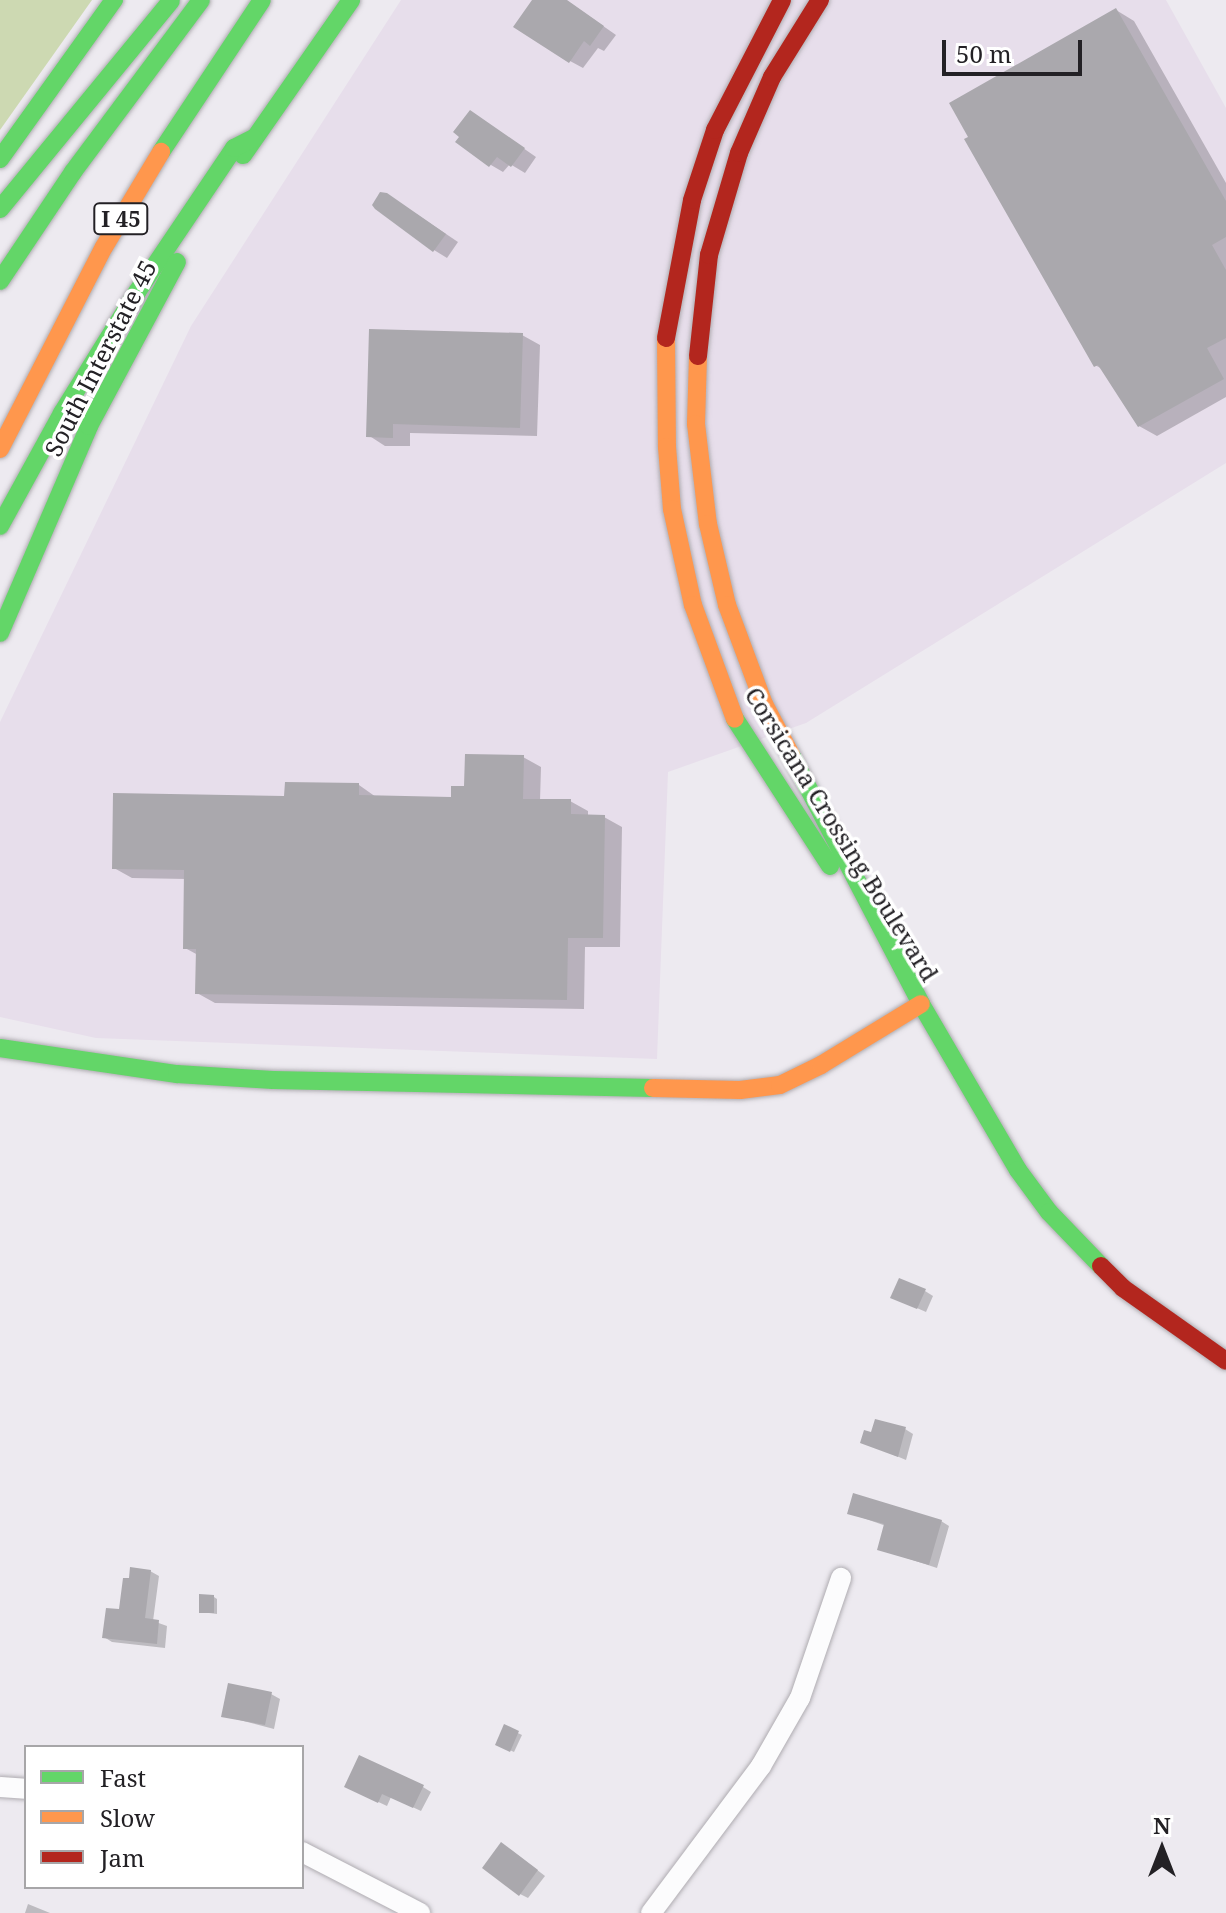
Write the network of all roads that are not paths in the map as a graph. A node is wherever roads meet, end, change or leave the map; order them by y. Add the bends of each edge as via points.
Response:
1 (114, 0) edge
2 (172, 0) edge
3 (201, 0) edge
4 (262, 0) edge
5 (351, 0) edge
6 (773, 3) edge
7 (813, 4) edge
8 (254, 138) junction
9 (0, 159) edge
10 (0, 209) edge
11 (0, 281) edge
12 (671, 304) junction
13 (702, 309) junction
14 (0, 449) edge
15 (0, 526) edge
16 (0, 633) edge
17 (764, 704) junction
18 (735, 720) junction
19 (921, 1004) junction
20 (0, 1048) edge
21 (1226, 1361) edge
22 (841, 1578) dead end
23 (0, 1787) edge
24 (24, 1789) edge
25 (304, 1853) edge
26 (420, 1913) edge
27 (651, 1913) edge

1 - 9 main road
2 - 10 main road
3 - 11 main road, I 45 via 73,172
4 - 14 main road, I 45 via 175,128 104,247
5 - 8 main road, South Interstate 45
6 - 7 main road
6 - 12 main road, Corsicana Crossing Boulevard via 715,130 692,200
7 - 13 main road, Corsicana Crossing Boulevard via 772,77 739,153 709,255
8 - 15 main road via 234,148 137,292
8 - 16 main road, South Interstate 45 via 160,289 89,426
12 - 13 street
12 - 18 main road, Corsicana Crossing Boulevard via 664,390 672,509 693,605
13 - 17 main road, Corsicana Crossing Boulevard via 696,424 708,524 727,605
17 - 18 street
17 - 19 main road, Corsicana Crossing Boulevard
18 - 19 main road, Corsicana Crossing Boulevard
19 - 20 main road via 780,1085 740,1090 273,1080 177,1074
19 - 21 main road, Corsicana Crossing Boulevard via 991,1126 1049,1212 1123,1288
22 - 27 street via 800,1698 761,1766
23 - 24 street
25 - 26 street

